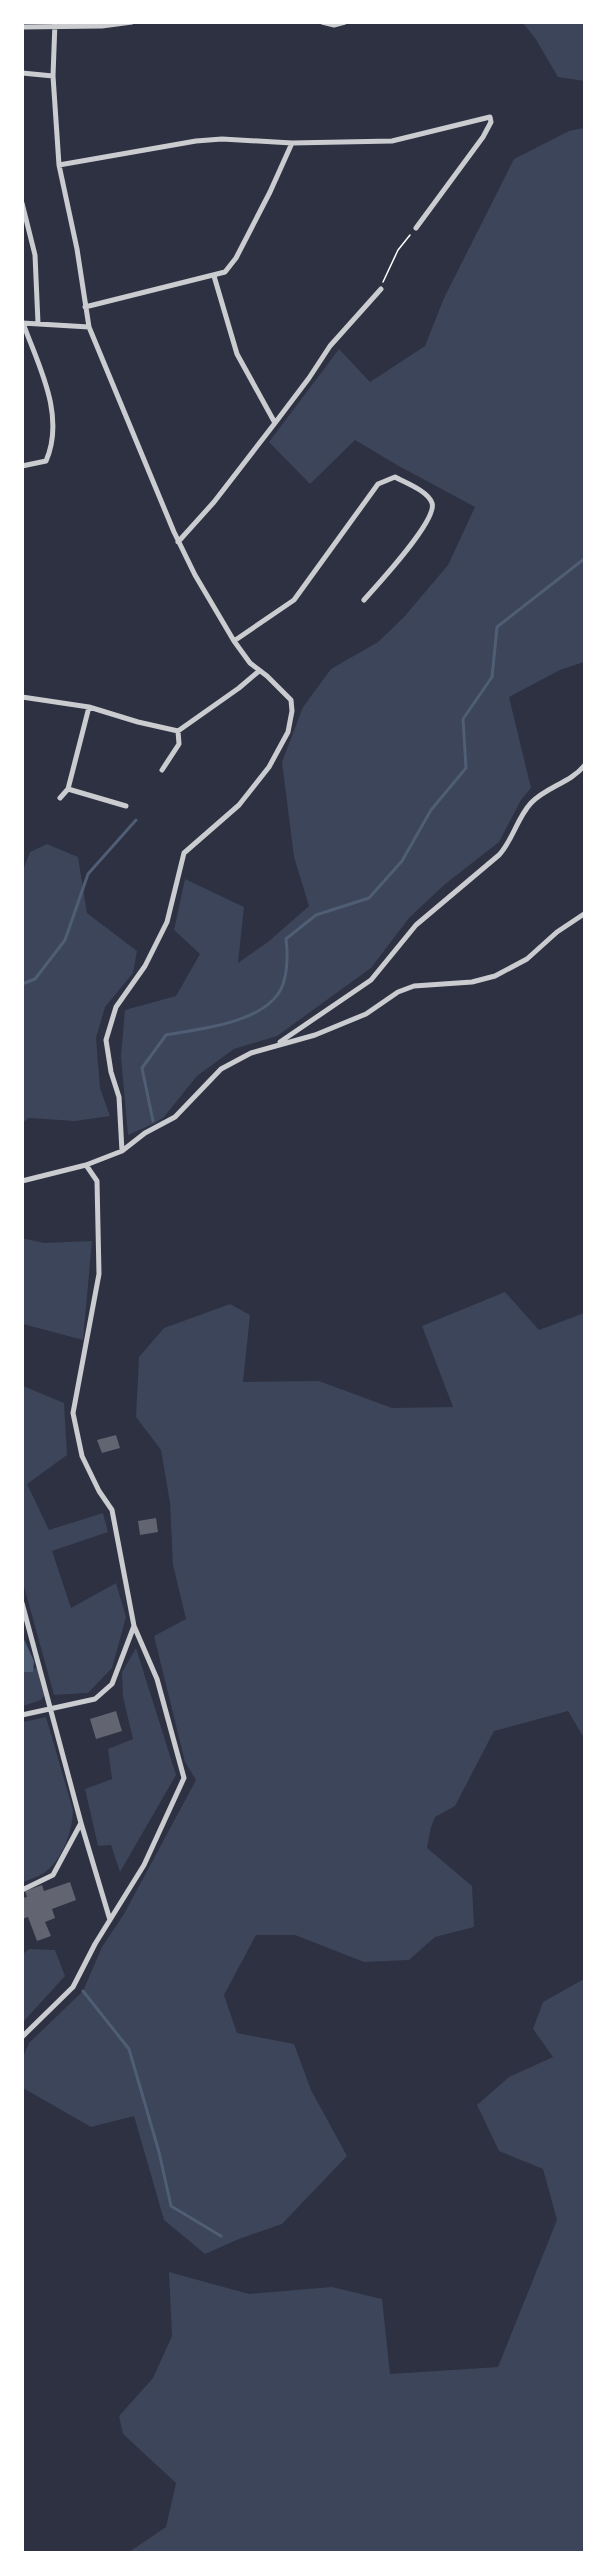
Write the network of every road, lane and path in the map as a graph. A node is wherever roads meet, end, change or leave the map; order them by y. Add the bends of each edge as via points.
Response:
1 (132, 22) edge
2 (322, 22) edge
3 (345, 22) edge
4 (55, 25) edge
5 (22, 27) edge
6 (22, 73) edge
7 (53, 76) junction
8 (292, 143) junction
9 (59, 165) junction
10 (22, 203) edge
11 (416, 228) joint
12 (214, 276) junction
13 (381, 289) joint
14 (85, 307) junction
15 (38, 322) junction
16 (23, 323) edge
17 (89, 327) junction
18 (275, 423) junction
19 (22, 466) edge
20 (178, 542) junction
21 (364, 600) dead end
22 (234, 640) junction
23 (259, 670) junction
24 (22, 697) edge
25 (89, 707) junction
26 (178, 731) junction
27 (585, 766) edge
28 (162, 770) dead end
29 (68, 789) junction
30 (60, 798) dead end
31 (126, 806) dead end
32 (585, 914) edge
33 (279, 1043) junction
34 (122, 1151) junction
35 (86, 1165) junction
36 (22, 1181) edge
37 (22, 1603) edge
38 (134, 1626) junction
39 (53, 1710) junction
40 (22, 1715) edge
41 (81, 1823) junction
42 (22, 1890) edge
43 (110, 1920) junction
44 (22, 2037) edge

1 - 4 street
2 - 3 street
4 - 5 street
4 - 7 street
6 - 7 street
7 - 9 street
8 - 9 street via 196,141
8 - 11 street via 392,141 490,117 483,137
8 - 12 street via 236,258 225,272
9 - 14 street
10 - 15 street via 35,255
11 - 13 path via 398,250
12 - 14 street
12 - 18 street via 237,354
13 - 18 street via 330,346
14 - 17 street
15 - 16 street
15 - 17 street
16 - 19 street via 44,374 52,419 51,449 46,460
17 - 20 street
18 - 20 street
20 - 22 street
21 - 22 street via 433,513 429,496 395,477 378,484 294,600
22 - 23 street
23 - 26 street
23 - 34 street via 291,700 288,732 269,767 239,805 184,853 167,922 145,966 116,1007 106,1040 119,1097
24 - 25 street
25 - 26 street
25 - 29 street
26 - 28 street via 178,744
27 - 33 street via 530,804 507,846 416,926 371,980
29 - 30 street
29 - 31 street
32 - 33 street via 518,965 495,976 472,982 414,986 336,1027 302,1041
33 - 34 street via 232,1061 175,1117
34 - 35 street
35 - 36 street
35 - 38 street via 97,1181 99,1274 73,1413 82,1456 112,1510
37 - 39 street
38 - 39 street via 112,1684 95,1699
38 - 43 street via 157,1679 184,1778 144,1865
39 - 40 street
39 - 41 street
41 - 42 street via 53,1875
41 - 43 street
43 - 44 street via 73,1987

